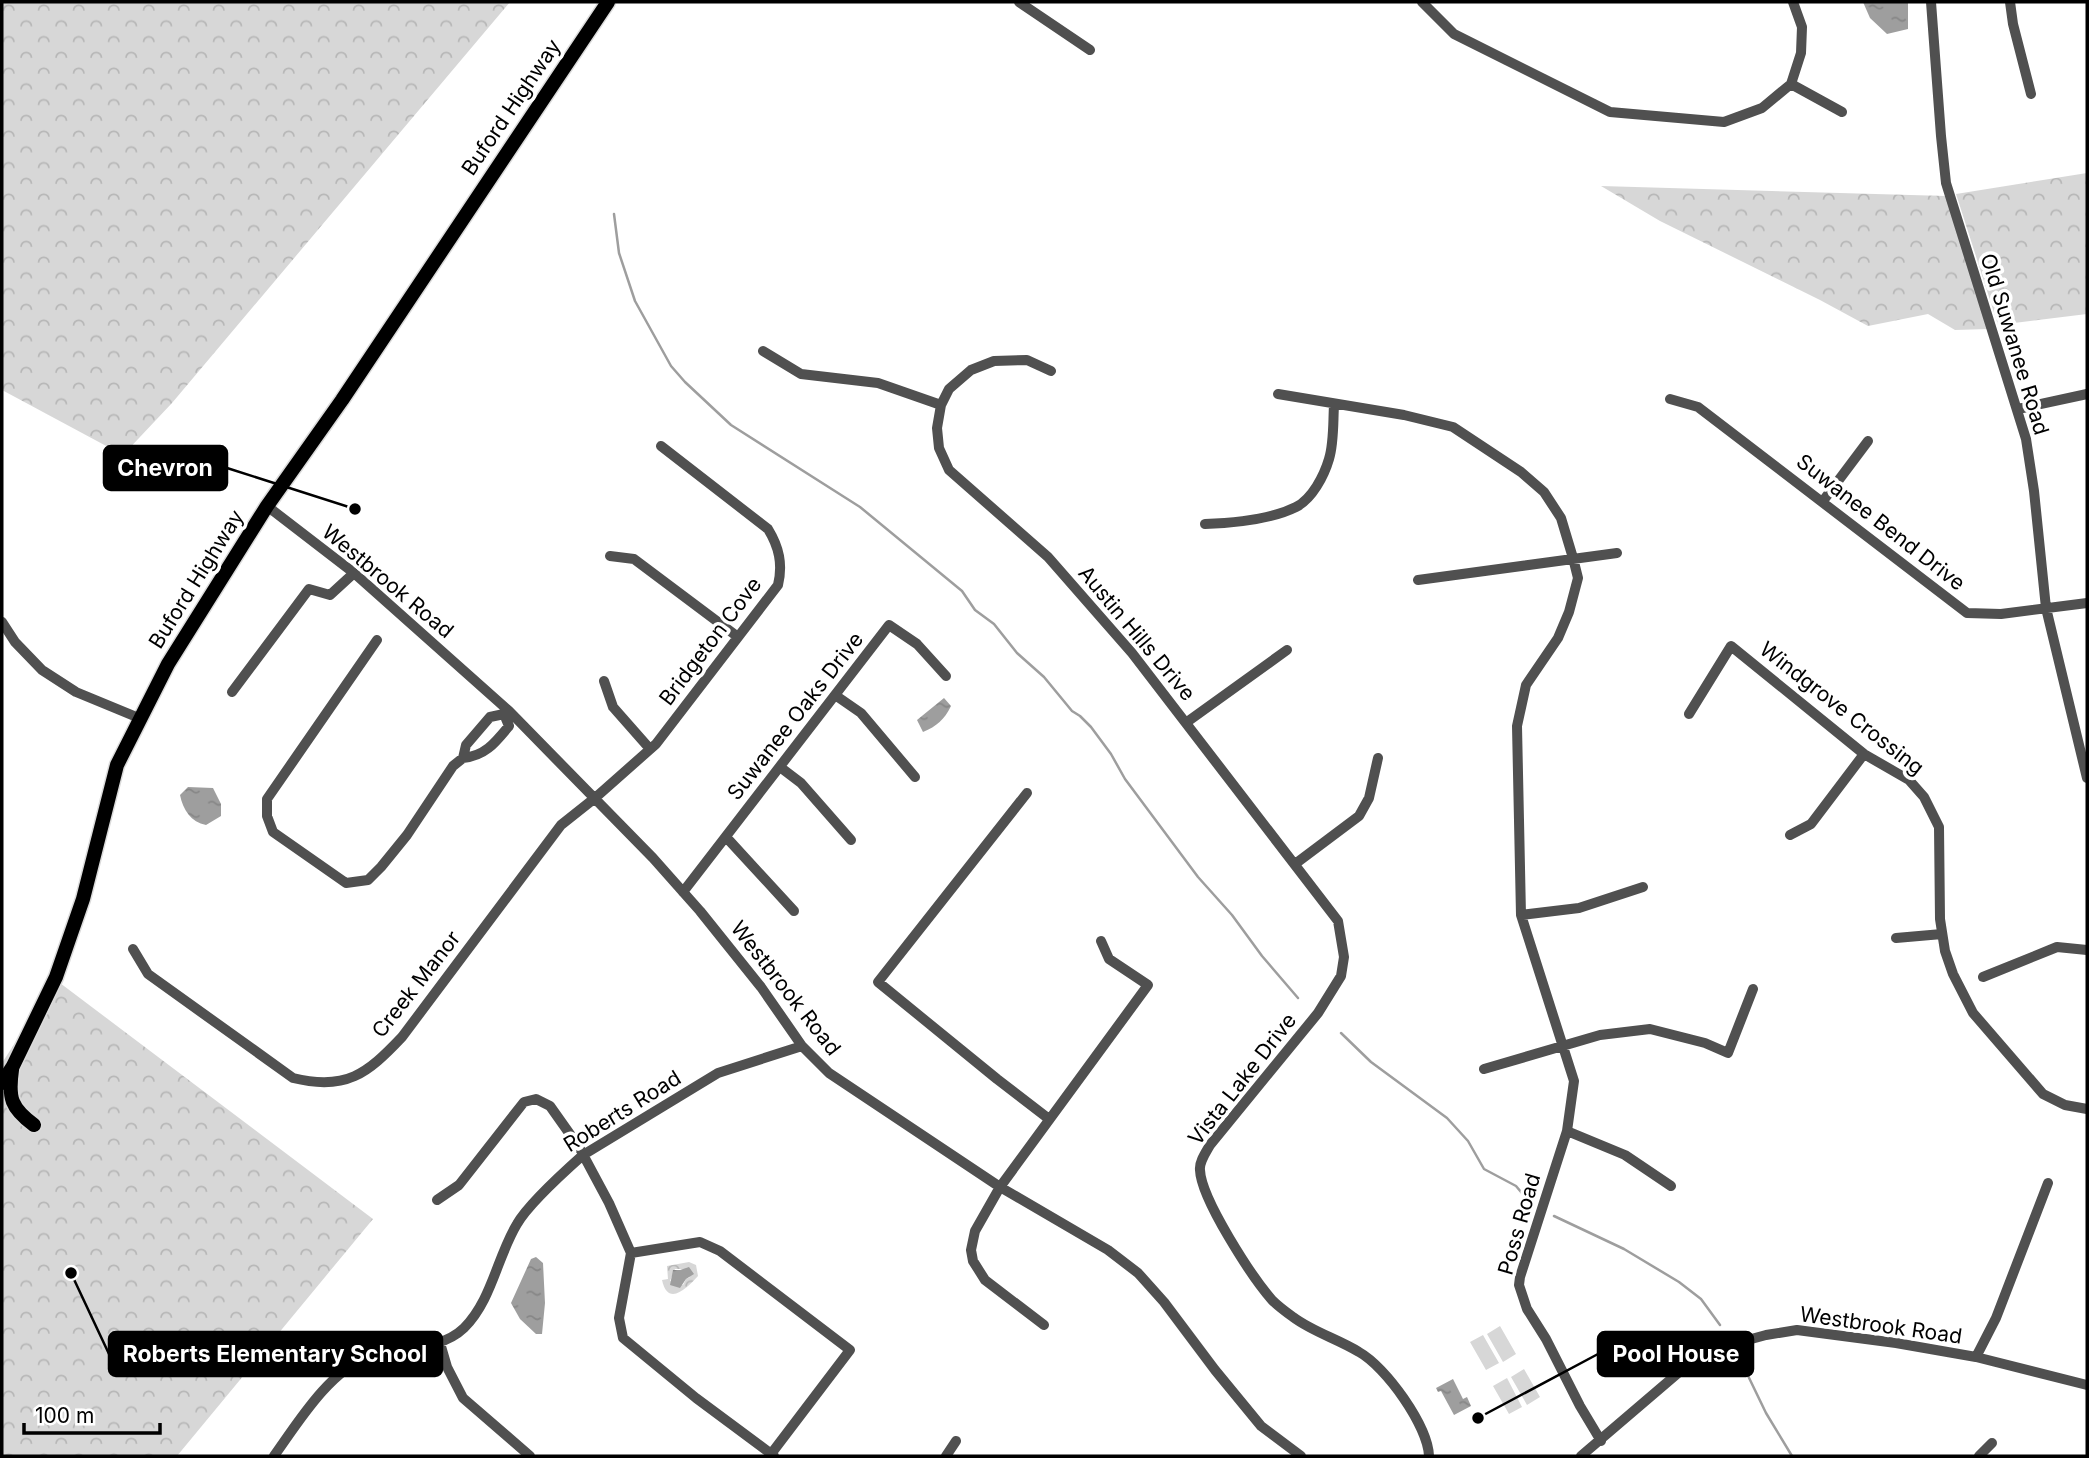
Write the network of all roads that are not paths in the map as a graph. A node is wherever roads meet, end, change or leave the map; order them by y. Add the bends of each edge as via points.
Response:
1 (608, 2) edge
2 (1018, 2) edge
3 (1422, 2) edge
4 (1793, 2) edge
5 (1931, 2) edge
6 (2010, 2) edge
7 (1090, 50) dead end
8 (1791, 84) junction
9 (2031, 94) dead end
10 (1842, 112) dead end
11 (763, 351) dead end
12 (1051, 371) dead end
13 (1278, 394) dead end
14 (2087, 394) edge
15 (1670, 399) dead end
16 (941, 405) junction
17 (1334, 405) junction
18 (2018, 409) junction
19 (1868, 441) dead end
20 (661, 446) dead end
21 (1822, 501) junction
22 (267, 506) junction
23 (1205, 524) dead end
24 (1617, 553) dead end
25 (610, 556) dead end
26 (1573, 558) junction
27 (354, 573) junction
28 (1418, 580) dead end
29 (2087, 603) edge
30 (2046, 608) junction
31 (2, 622) edge
32 (738, 638) junction
33 (377, 640) dead end
34 (1287, 649) dead end
35 (946, 676) dead end
36 (604, 681) dead end
37 (232, 692) dead end
38 (835, 695) junction
39 (507, 713) junction
40 (1689, 714) dead end
41 (139, 718) junction
42 (1187, 722) junction
43 (650, 750) junction
44 (1864, 754) junction
45 (463, 758) junction
46 (1378, 758) dead end
47 (780, 767) junction
48 (915, 777) dead end
49 (2087, 778) edge
50 (1027, 793) dead end
51 (595, 798) junction
52 (1790, 835) dead end
53 (726, 837) junction
54 (851, 840) dead end
55 (1295, 864) junction
56 (1643, 887) dead end
57 (684, 892) junction
58 (794, 911) dead end
59 (1521, 915) junction
60 (1942, 933) junction
61 (1896, 938) dead end
62 (1101, 941) dead end
63 (133, 949) dead end
64 (2087, 950) edge
65 (1983, 977) dead end
66 (1753, 989) dead end
67 (1320, 1010) joint
68 (802, 1046) junction
69 (1562, 1047) junction
70 (13, 1066) junction
71 (1484, 1069) dead end
72 (2, 1083) edge
73 (2087, 1109) edge
74 (1049, 1119) junction
75 (34, 1125) dead end
76 (1567, 1131) junction
77 (583, 1155) junction
78 (2048, 1184) dead end
79 (1671, 1186) dead end
80 (1000, 1187) junction
81 (437, 1200) dead end
82 (631, 1253) junction
83 (1044, 1325) dead end
84 (440, 1343) junction
85 (1976, 1357) junction
86 (2087, 1385) edge
87 (956, 1441) dead end
88 (1601, 1441) junction
89 (1992, 1443) dead end
90 (772, 1455) edge
91 (274, 1456) edge
92 (530, 1456) edge
93 (946, 1456) edge
94 (1301, 1456) edge
95 (1429, 1456) edge
96 (1581, 1456) edge
97 (1979, 1456) edge

1 - 22 main road, Buford Highway
2 - 7 street
3 - 8 street via 1454,34 1610,112 1724,122 1762,108
4 - 8 street via 1802,27 1801,53
5 - 18 street, Old Suwanee Road via 1946,183
6 - 9 street
8 - 10 street
11 - 16 street via 801,374 878,383
12 - 16 street via 1027,360 994,361 971,370 949,389
13 - 17 street, Poss Road
14 - 18 street
15 - 21 street, Suwanee Bend Drive via 1698,407
16 - 42 street, Austin Hills Drive via 939,449 948,470 1048,557
17 - 23 street via 1330,457 1322,478 1305,500 1276,514
17 - 26 street, Poss Road via 1452,427 1544,492 1560,518
18 - 30 street, Old Suwanee Road via 2034,491
19 - 21 street
20 - 32 street, Bridgeton Cove via 768,528 776,541 781,572 778,585
21 - 30 street, Suwanee Bend Drive via 1967,613
22 - 27 street, Westbrook Road
22 - 41 main road, Buford Highway via 202,606
24 - 26 street
25 - 32 street via 634,559
26 - 28 street
26 - 59 street, Poss Road via 1578,578 1569,612 1558,638 1526,685 1517,726
27 - 37 street via 330,595 309,589
27 - 39 street, Westbrook Road
29 - 30 street, Suwanee Bend Drive
30 - 49 street, Old Suwanee Road
31 - 41 street via 42,670 76,692
32 - 43 street, Bridgeton Cove
33 - 45 street via 267,799 273,832 346,883 368,880
34 - 42 street
35 - 38 street, Suwanee Oaks Drive via 917,644 889,625
36 - 43 street via 613,707
38 - 47 street, Suwanee Oaks Drive
38 - 48 street via 861,713
39 - 45 street via 491,717 466,746
39 - 45 street via 509,726 497,740 478,757
39 - 51 street, Westbrook Road
40 - 44 street, Windgrove Crossing via 1731,646
41 - 70 main road, Buford Highway via 117,765 83,899 56,977
42 - 55 street, Austin Hills Drive
43 - 51 street, Bridgeton Cove
44 - 52 street via 1811,824
44 - 60 street, Windgrove Crossing via 1909,780 1933,813 1939,827
46 - 55 street via 1369,798 1359,816
47 - 53 street, Suwanee Oaks Drive
47 - 54 street via 801,783
50 - 74 street via 878,982
51 - 57 street, Westbrook Road
51 - 63 street, Creek Manor via 561,825 402,1037 377,1064 355,1078 320,1083 293,1078 148,974
53 - 57 street, Suwanee Oaks Drive
53 - 58 street
55 - 67 street, Austin Hills Drive via 1338,921 1342,938 1340,976
56 - 59 street via 1579,908
57 - 68 street, Westbrook Road
59 - 69 street, Poss Road
60 - 61 street
60 - 73 street, Windgrove Crossing via 1953,974 1973,1013 2043,1094
62 - 74 street via 1109,960 1148,985
64 - 65 street via 2057,947
66 - 69 street via 1728,1053 1650,1029 1600,1035
67 - 95 street, Vista Lake Drive via 1210,1145 1199,1168 1218,1218 1273,1300 1295,1319 1362,1353 1383,1373 1417,1421 1429,1445
68 - 77 street, Roberts Road via 718,1073
68 - 80 street, Westbrook Road via 829,1073
69 - 71 street
69 - 76 street, Poss Road via 1574,1082
70 - 72 main road, Buford Highway
70 - 75 main road via 11,1099
74 - 80 street
76 - 79 street via 1625,1155
76 - 88 street, Poss Road via 1520,1285 1527,1309
77 - 81 street via 550,1106 536,1099 524,1102 459,1185
77 - 82 street
77 - 84 street, Roberts Road via 518,1222 477,1314 461,1331
78 - 85 street
80 - 83 street via 975,1231 974,1261 985,1280
80 - 94 street, Westbrook Road via 1108,1250 1138,1273 1261,1426
82 - 90 street via 619,1318 623,1338
82 - 90 street via 700,1242 720,1251 850,1350
84 - 91 street via 366,1357 349,1368 332,1381
84 - 92 street via 463,1398
85 - 86 street, Westbrook Road
85 - 88 street, Westbrook Road via 1797,1330 1766,1335 1722,1347 1684,1367
87 - 93 street
88 - 96 street, Westbrook Road
89 - 97 street

